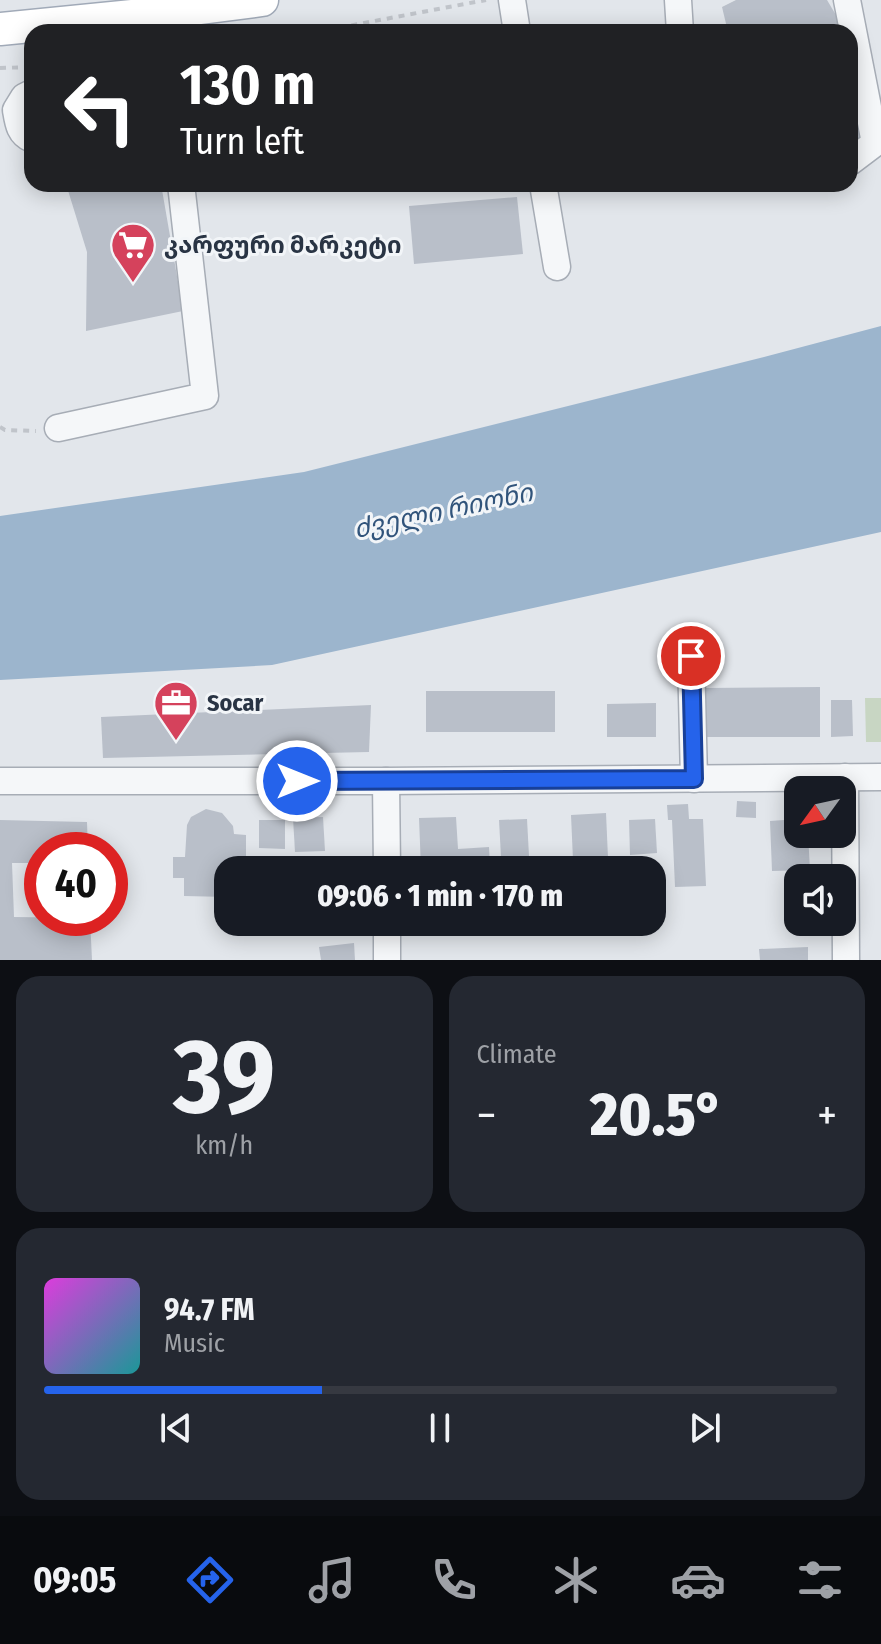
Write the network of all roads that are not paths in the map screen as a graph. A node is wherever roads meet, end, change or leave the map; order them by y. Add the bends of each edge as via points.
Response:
1 (262, 0) edge
2 (512, 0) edge
3 (678, 0) edge
4 (847, 0) edge
5 (163, 23) edge
6 (137, 24) edge
7 (516, 24) edge
8 (680, 24) edge
9 (852, 24) edge
10 (24, 28) edge
11 (0, 29) edge
12 (858, 56) edge
13 (24, 97) edge
14 (24, 133) edge
15 (858, 156) edge
16 (182, 192) edge
17 (544, 192) edge
18 (557, 267) dead end
19 (58, 428) road end
20 (691, 656) dead end
21 (856, 777) edge
22 (881, 777) edge
23 (784, 778) edge
24 (694, 779) junction
25 (0, 781) edge
26 (386, 781) junction
27 (845, 848) edge
28 (387, 856) edge
29 (387, 936) edge
30 (387, 960) edge
31 (846, 960) edge

1 - 5 main road
2 - 7 street
3 - 8 street
4 - 9 street
5 - 6 main road
10 - 11 main road
12 - 15 street via 875,143
13 - 14 street via 16,110
16 - 19 street via 205,396
17 - 18 street
20 - 24 street
21 - 22 street
23 - 24 street
24 - 26 street
25 - 26 street
26 - 28 street
27 - 31 street
29 - 30 street

